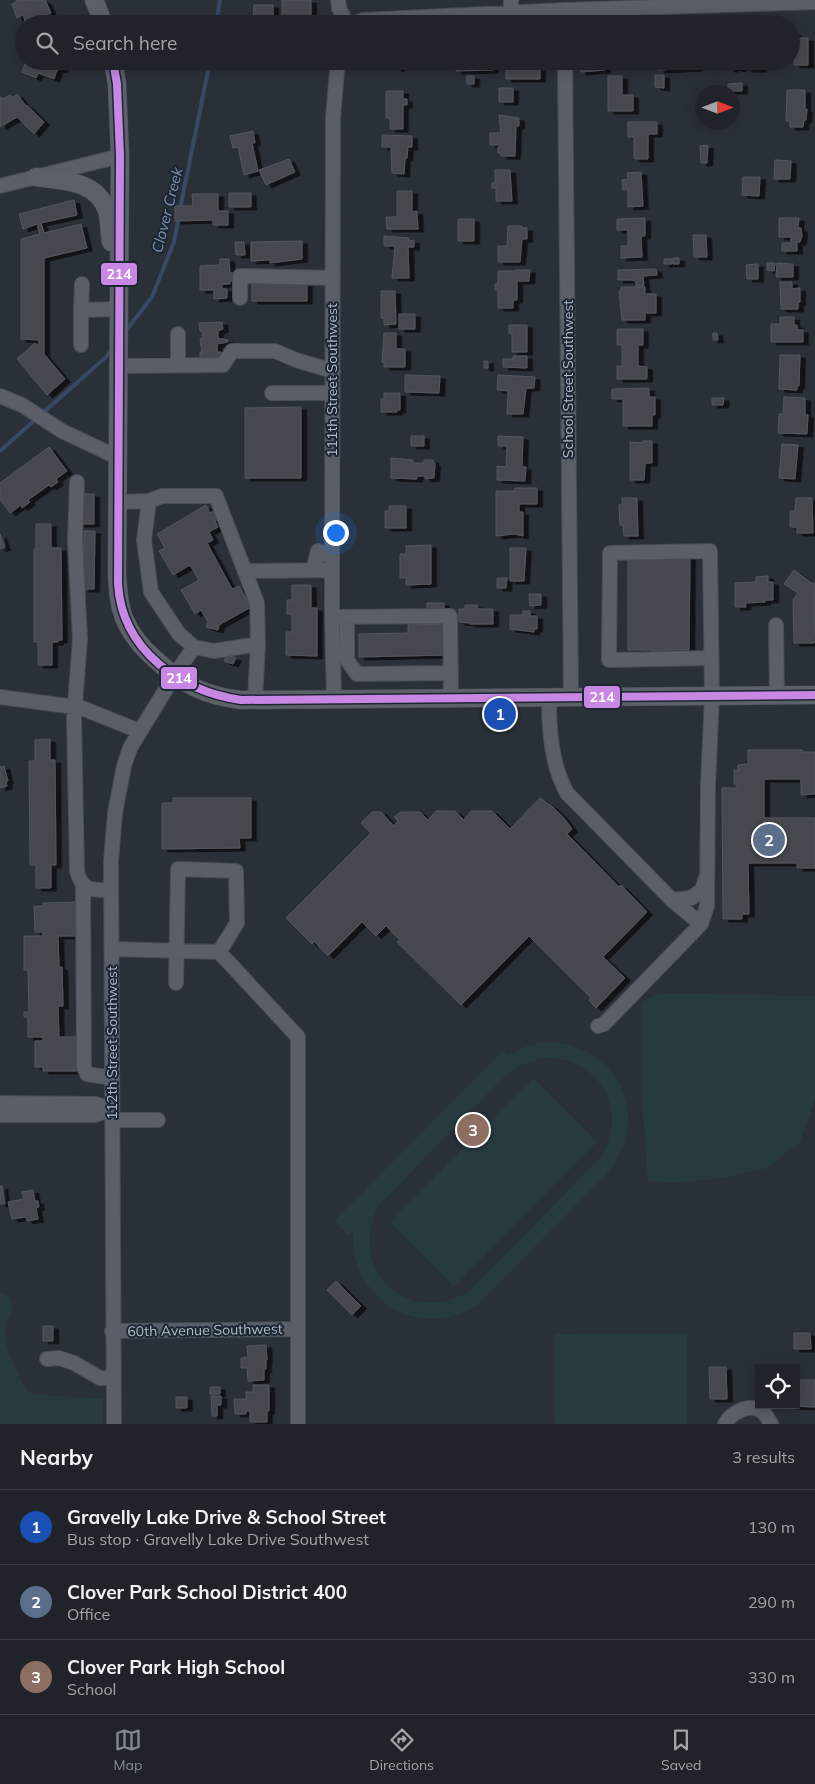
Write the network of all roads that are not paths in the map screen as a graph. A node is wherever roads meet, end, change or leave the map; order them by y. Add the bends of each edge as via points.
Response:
1 (94, 0) edge
2 (338, 0) edge
3 (773, 2) edge
4 (815, 2) edge
5 (621, 4) edge
6 (511, 6) edge
7 (100, 15) edge
8 (342, 15) edge
9 (416, 15) edge
10 (555, 15) edge
11 (574, 15) edge
12 (115, 70) edge
13 (337, 70) edge
14 (565, 70) edge
15 (120, 156) junction
16 (36, 177) junction
17 (0, 186) edge
18 (333, 278) junction
19 (82, 284) dead end
20 (240, 298) dead end
21 (120, 300) junction
22 (81, 310) junction
23 (178, 334) dead end
24 (81, 345) dead end
25 (178, 365) junction
26 (119, 366) junction
27 (333, 371) junction
28 (272, 393) dead end
29 (332, 393) junction
30 (0, 396) edge
31 (117, 457) junction
32 (77, 482) dead end
33 (149, 501) junction
34 (117, 502) junction
35 (332, 563) junction
36 (245, 571) junction
37 (332, 617) junction
38 (347, 617) junction
39 (776, 625) dead end
40 (258, 644) junction
41 (194, 647) junction
42 (340, 655) junction
43 (711, 658) junction
44 (451, 673) junction
45 (174, 676) junction
46 (777, 695) junction
47 (815, 695) edge
48 (712, 696) junction
49 (0, 697) edge
50 (549, 697) junction
51 (571, 697) junction
52 (451, 698) junction
53 (334, 699) junction
54 (255, 700) junction
55 (76, 706) junction
56 (140, 731) junction
57 (707, 875) junction
58 (83, 886) junction
59 (112, 890) junction
60 (672, 900) junction
61 (701, 924) junction
62 (112, 949) junction
63 (176, 950) junction
64 (219, 952) junction
65 (176, 983) dead end
66 (598, 1026) dead end
67 (112, 1078) junction
68 (0, 1103) edge
69 (0, 1115) edge
70 (112, 1115) junction
71 (158, 1120) dead end
72 (297, 1329) junction
73 (112, 1331) junction
74 (47, 1359) dead end
75 (113, 1378) junction
76 (114, 1424) edge
77 (298, 1424) edge
78 (725, 1424) edge
79 (771, 1424) edge

1 - 7 main road
2 - 8 street
3 - 4 street
3 - 5 street
5 - 11 street
6 - 9 street
6 - 10 street
12 - 15 main road
13 - 18 street, 111th Street Southwest via 333,117
14 - 51 street, School Street Southwest
15 - 16 street
15 - 21 main road
16 - 17 street
16 - 21 main road via 71,182 99,195 108,212
18 - 20 street via 240,276
18 - 27 street, 111th Street Southwest
19 - 22 street
21 - 22 street
21 - 26 main road
22 - 24 street
23 - 25 street
25 - 26 street
25 - 27 street via 224,365 232,351 275,351
26 - 31 main road
27 - 29 street, 111th Street Southwest
28 - 29 street
29 - 35 street, 111th Street Southwest
30 - 31 street
31 - 34 main road
32 - 55 street via 80,639
33 - 34 street
33 - 36 street via 162,496 216,496
33 - 41 street via 144,540 151,592 179,634
34 - 45 main road via 117,573 124,618 141,647
35 - 36 street via 313,570
35 - 37 street, 111th Street Southwest
36 - 40 street via 257,603
37 - 38 street
37 - 42 street, 111th Street Southwest
38 - 42 street
38 - 44 street via 450,616
39 - 46 street
40 - 41 street via 214,651
40 - 54 street
41 - 45 street, 112th Street Southwest
42 - 44 street via 357,674
42 - 53 street, 111th Street Southwest
43 - 43 street via 710,551 610,553 608,660
43 - 48 street
44 - 52 street
45 - 54 main road via 210,694
45 - 56 street, 112th Street Southwest
46 - 47 main road
46 - 48 main road
48 - 51 main road
48 - 57 street
49 - 55 street
50 - 51 main road
50 - 52 main road
50 - 60 street via 555,763 567,793
52 - 53 main road
53 - 54 main road
55 - 56 street
55 - 58 street via 76,872
56 - 59 street, 112th Street Southwest via 124,766 115,812
57 - 60 street via 702,890 691,898
57 - 61 street via 708,906
58 - 59 street
58 - 67 street via 84,1067 90,1076
59 - 62 street, 112th Street Southwest
60 - 61 street
61 - 66 street via 604,1024
62 - 63 street
62 - 67 street, 112th Street Southwest
63 - 64 street
63 - 64 street via 178,869 236,872 237,923
63 - 65 street
64 - 72 street via 298,1037
67 - 70 street, 112th Street Southwest
68 - 70 street via 95,1104
69 - 70 street
70 - 71 street
70 - 73 street, 112th Street Southwest
72 - 73 street, 60th Avenue Southwest
72 - 77 street
73 - 75 street, 112th Street Southwest
74 - 75 street via 59,1358 100,1378
75 - 76 street, 112th Street Southwest
78 - 79 street via 742,1409 759,1409

